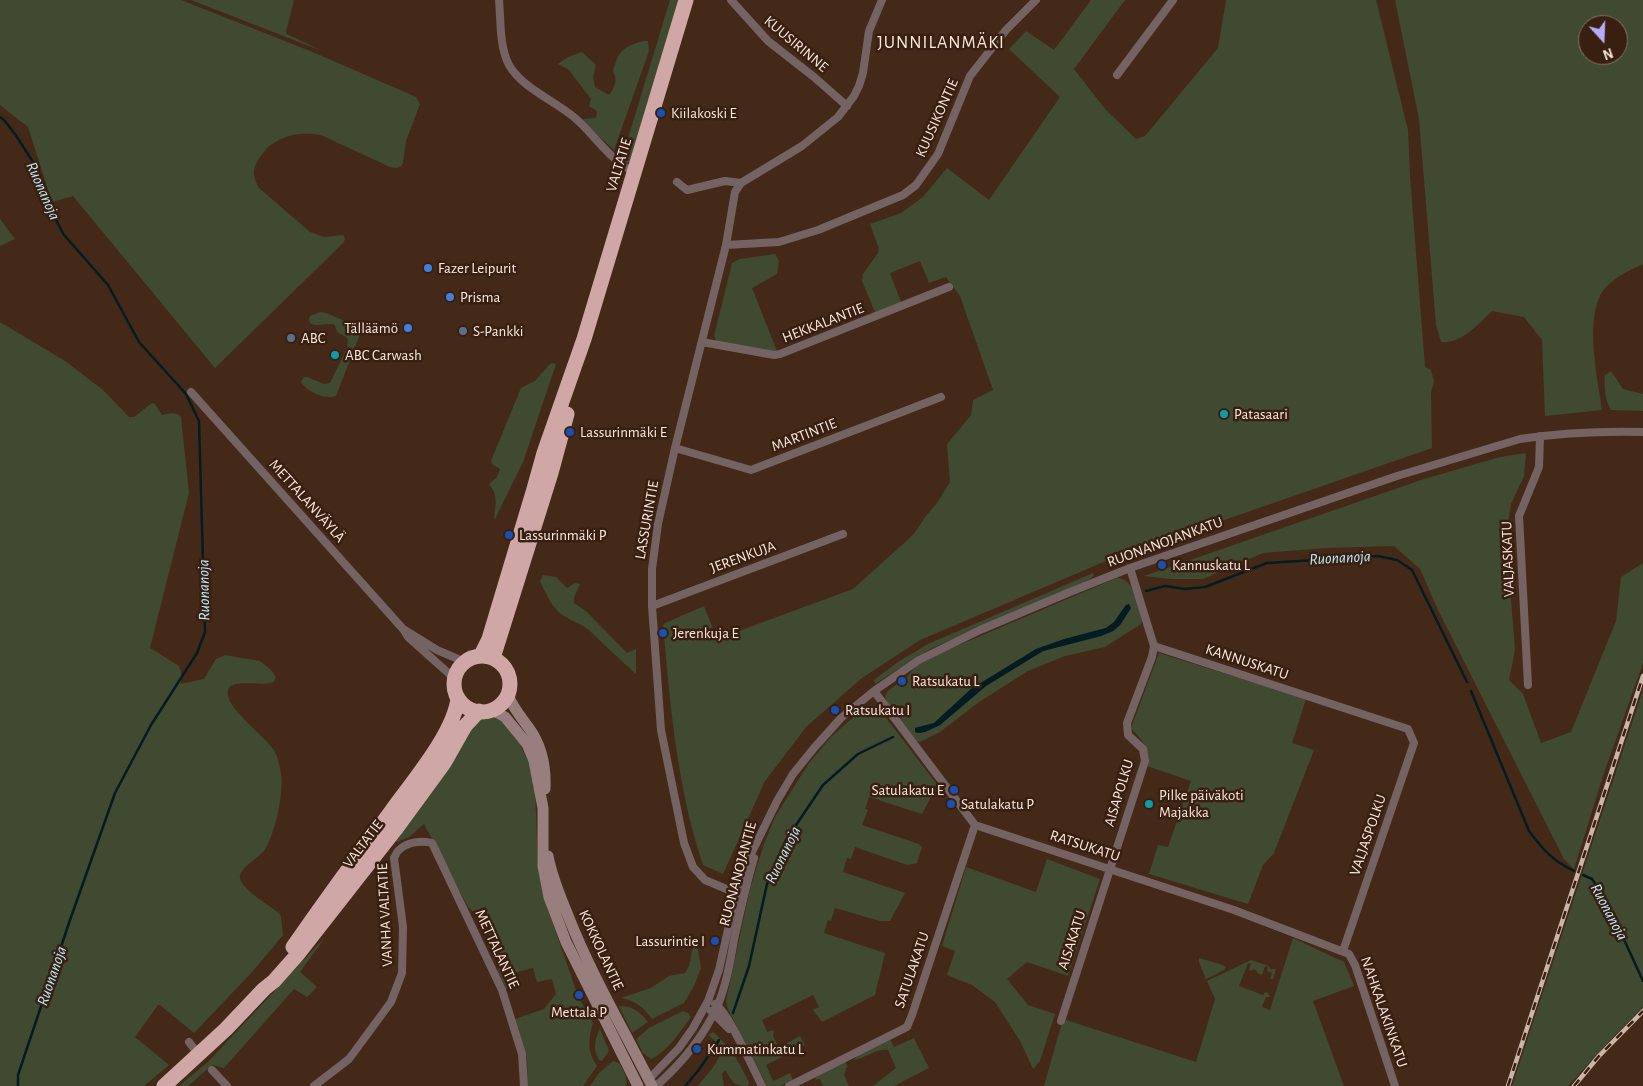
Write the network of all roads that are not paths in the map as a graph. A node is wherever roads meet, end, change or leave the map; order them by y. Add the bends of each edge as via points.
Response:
1 (499, 0) edge
2 (686, 0) edge
3 (731, 0) edge
4 (882, 0) edge
5 (1036, 0) edge
6 (1173, 0) edge
7 (1117, 75) dead end
8 (847, 106) junction
9 (635, 172) junction
10 (678, 182) dead end
11 (741, 183) junction
12 (726, 245) junction
13 (949, 287) dead end
14 (702, 342) junction
15 (191, 392) dead end
16 (941, 396) dead end
17 (1643, 432) edge
18 (1540, 436) junction
19 (675, 448) junction
20 (843, 534) dead end
21 (1130, 568) junction
22 (652, 606) junction
23 (403, 628) junction
24 (1154, 646) junction
25 (487, 657) junction
26 (465, 662) junction
27 (455, 679) junction
28 (1528, 685) dead end
29 (874, 691) junction
30 (508, 695) junction
31 (458, 698) junction
32 (486, 710) junction
33 (1408, 729) joint
34 (543, 808) junction
35 (768, 818) joint
36 (975, 825) junction
37 (417, 842) joint
38 (1109, 868) junction
39 (740, 895) junction
40 (1343, 951) junction
41 (264, 989) junction
42 (707, 1004) junction
43 (718, 1005) junction
44 (714, 1013) junction
45 (1061, 1021) dead end
46 (735, 1036) junction
47 (189, 1042) dead end
48 (199, 1054) junction
49 (212, 1070) dead end
50 (647, 1084) edge
51 (164, 1086) edge
52 (227, 1086) edge
53 (314, 1086) edge
54 (524, 1086) edge
55 (762, 1086) edge
56 (789, 1086) edge
57 (1395, 1086) edge

1 - 9 street via 506,56 515,73 575,118 618,162
2 - 9 highway, VALTATIE
3 - 8 street, KUUSIRINNE via 768,41
4 - 8 street via 869,31 859,86
5 - 12 street, KUUSIKONTIE via 1006,30 970,76 938,154 916,185 903,195 818,230 779,242
6 - 7 street
8 - 11 street via 802,146
9 - 25 highway, VALTATIE via 584,339 551,473
10 - 11 street via 687,190 725,181
11 - 12 street, LASSURINTIE via 736,192
12 - 14 street, LASSURINTIE
13 - 14 street, HEKKALANTIE via 780,354
14 - 19 street, LASSURINTIE
15 - 23 street, METTALANVÄYLÄ
16 - 19 street, MARTINTIE via 751,470
17 - 18 street, RUONANOJANKATU
18 - 21 street, RUONANOJANKATU via 1397,476
18 - 28 street, VALJASKATU via 1539,467 1519,516
19 - 22 street, LASSURINTIE via 655,539
20 - 22 street, JERENKUJA
21 - 24 street
21 - 29 street, RUONANOJANKATU via 1025,611 919,660
22 - 39 street, LASSURINTIE via 661,730 684,843 693,867 704,880
23 - 26 street, METTALANVÄYLÄ via 437,650
23 - 27 street, METTALANVÄYLÄ via 408,637
24 - 33 street, KANNUSKATU
24 - 38 street, AISAPOLKU via 1127,723 1128,735 1143,749 1145,761
25 - 26 highway via 472,657
25 - 30 highway via 506,667 510,676
26 - 27 highway
27 - 31 highway
29 - 35 street, RUONANOJANKATU via 841,718 814,748 793,774
29 - 36 street
30 - 32 highway via 503,703
30 - 34 main road, KOKKOLANTIE via 541,750 545,784
31 - 32 highway via 473,710
31 - 41 highway, VALTATIE via 453,719 428,760 269,977
32 - 34 main road, KOKKOLANTIE via 505,717 527,744 534,761
32 - 41 highway, VALTATIE via 465,726 436,775 349,890 274,982
33 - 40 street, VALJASPOLKU via 1414,743
34 - 50 main road, KOKKOLANTIE via 543,866 549,897 566,942
35 - 39 street, RUONANOJANTIE via 750,856
36 - 38 street, RATSUKATU
36 - 56 street, SATULAKATU via 906,1027
37 - 53 street, VANHA VALTATIE via 398,850 394,858 403,928 402,973 392,1002 349,1059
37 - 54 street, METTALANTIE via 432,844 502,990 522,1054
38 - 40 street, RATSUKATU
38 - 45 street, AISAKATU
39 - 42 street, RUONANOJANTIE
39 - 43 street, RUONANOJANTIE via 728,970
40 - 57 street, NAHKALAKINKATU via 1349,954 1355,965
41 - 48 highway, VALTATIE
42 - 43 street
42 - 44 street
42 - 50 street, RUONANOJANTIE via 679,1048
43 - 44 street, RUONANOJANTIE
43 - 46 street
44 - 46 street
44 - 50 street, RUONANOJANTIE via 668,1076
46 - 55 street
47 - 48 street
48 - 51 highway, VALTATIE
49 - 52 street

